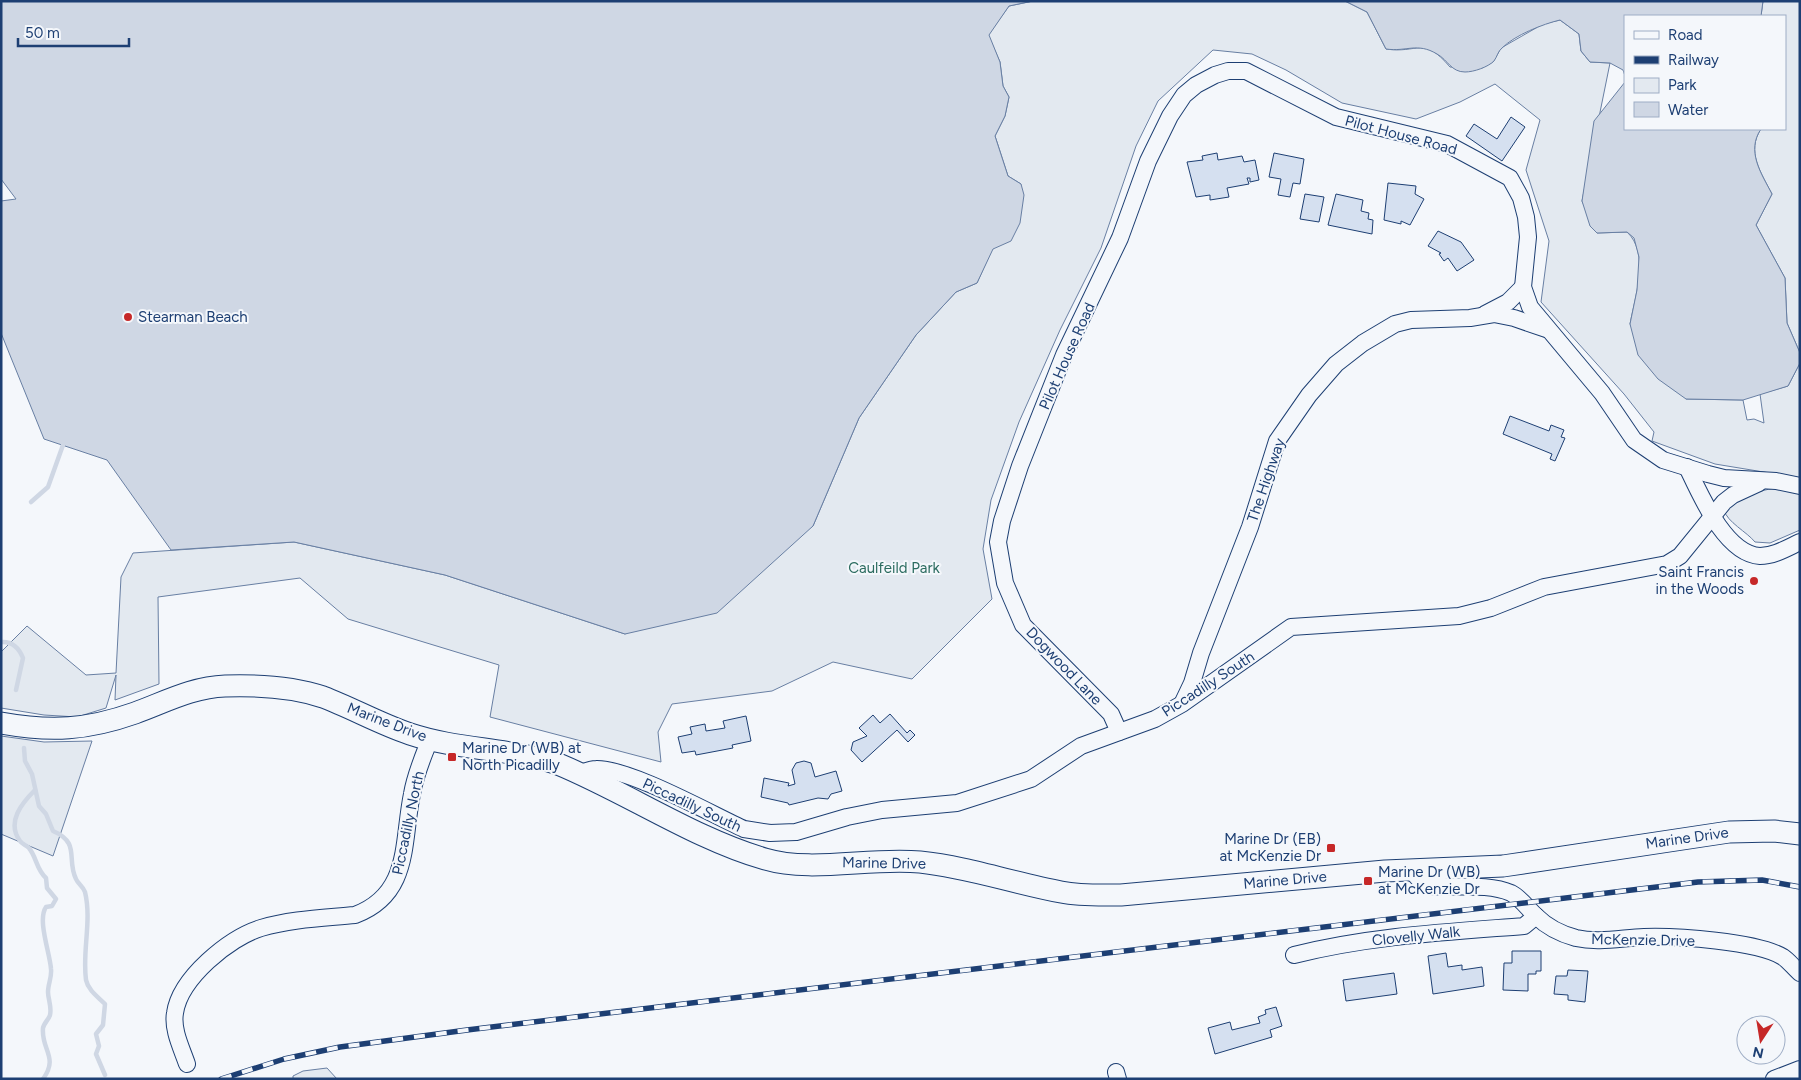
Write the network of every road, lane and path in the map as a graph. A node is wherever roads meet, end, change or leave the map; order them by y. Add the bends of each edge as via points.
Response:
1 (1523, 287) junction
2 (1484, 314) junction
3 (1547, 329) junction
4 (1687, 468) junction
5 (1763, 481) junction
6 (1800, 486) edge
7 (1712, 517) junction
8 (1800, 542) edge
9 (1001, 570) joint
10 (1182, 704) junction
11 (1, 723) edge
12 (1119, 732) junction
13 (430, 739) junction
14 (581, 773) junction
15 (1800, 834) edge
16 (1411, 870) junction
17 (1536, 916) junction
18 (1294, 955) dead end
19 (1800, 973) edge
20 (187, 1064) dead end
21 (1800, 1069) edge
22 (1774, 1079) edge

1 - 2 street, The Highway via 1508,302
1 - 3 street via 1530,306
1 - 9 street, Pilot House Road via 1527,224 1521,198 1510,178 1447,144 1336,118 1246,71 1228,71 1196,84 1184,95 1165,126 1143,173 1120,238 1064,355 1002,521 998,542
2 - 3 street, The Highway via 1509,316
2 - 10 street, The Highway via 1395,324 1336,364 1309,396 1277,441 1250,527
3 - 4 street via 1602,393 1634,440 1663,460
4 - 5 street via 1724,478
4 - 7 street
5 - 6 street
5 - 7 street, Piccadilly South via 1733,495
7 - 8 street via 1749,554 1770,555
7 - 10 street, Piccadilly South via 1680,556 1667,564 1544,587 1491,608 1459,616 1292,628
9 - 12 street, Dogwood Lane via 1023,625 1111,714
10 - 12 street, Piccadilly South
11 - 13 main road, Marine Drive via 44,730 96,725 136,713 177,695 224,686 269,688 321,697 410,734
12 - 14 street, Piccadilly South via 1081,746 1031,779 1000,791 946,805 882,810 783,833 744,830 648,784 612,772 596,769
13 - 14 main road, Marine Drive via 535,756
13 - 20 street, Piccadilly North via 413,785 400,868 388,893 356,915 259,928 226,946 208,961 186,986 175,1013 178,1037
14 - 16 main road, Marine Drive via 733,848 777,862 919,862 1084,895 1121,895
15 - 16 main road, Marine Drive via 1729,832 1503,866
16 - 17 street, McKenzie Drive via 1423,884 1431,886 1509,892
17 - 18 street, Clovelly Walk via 1524,926 1409,935
17 - 19 street, McKenzie Drive via 1554,930 1591,940 1664,937 1755,948 1784,958
21 - 22 street

